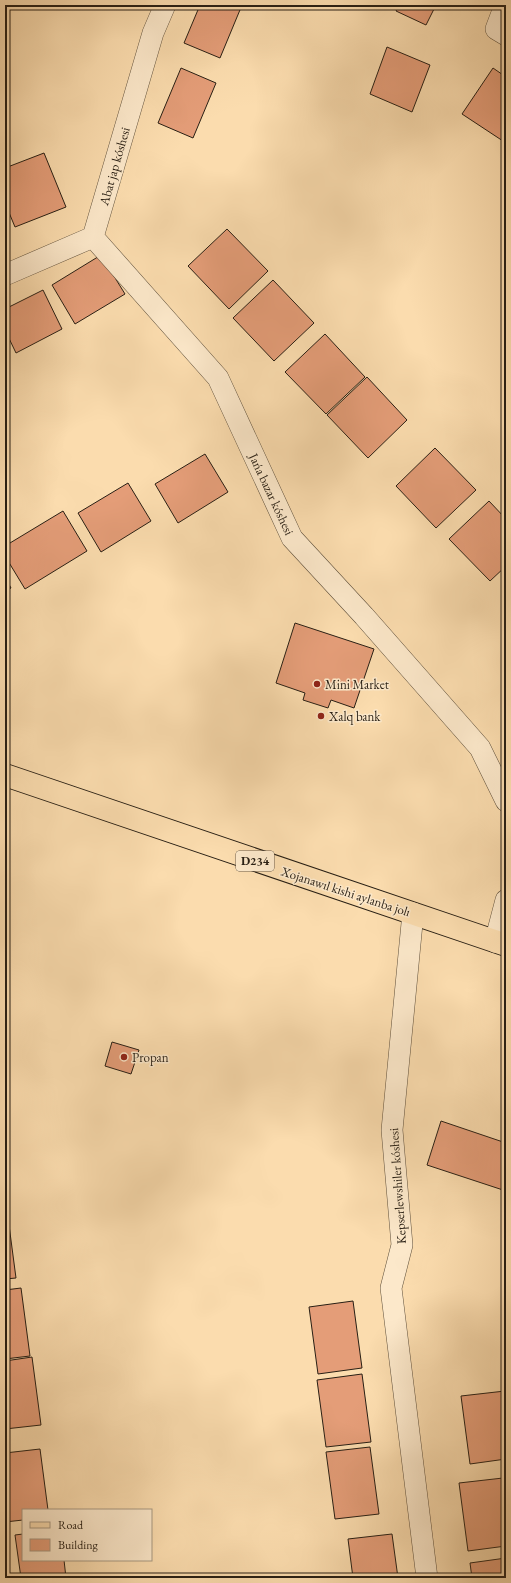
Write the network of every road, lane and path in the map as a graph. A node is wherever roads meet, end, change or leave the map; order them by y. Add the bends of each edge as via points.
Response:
1 (165, 5) edge
2 (505, 5) edge
3 (501, 32) edge
4 (93, 236) junction
5 (5, 275) edge
6 (5, 775) edge
7 (506, 801) edge
8 (506, 900) edge
9 (413, 912) junction
10 (501, 943) edge
11 (427, 1578) edge

1 - 4 street, Abat jap kóshesi via 153,33
2 - 3 street
4 - 5 street
4 - 7 street, Jańa bazar kóshesi via 218,378 292,538 480,748
6 - 9 main road, Xojanawıl kishi aylanba jolı / D234 via 284,871
8 - 10 street
9 - 10 main road, Xojanawıl kishi aylanba jolı / D234
9 - 11 street, Kepserlewshiler kóshesi via 392,1130 402,1245 391,1288

